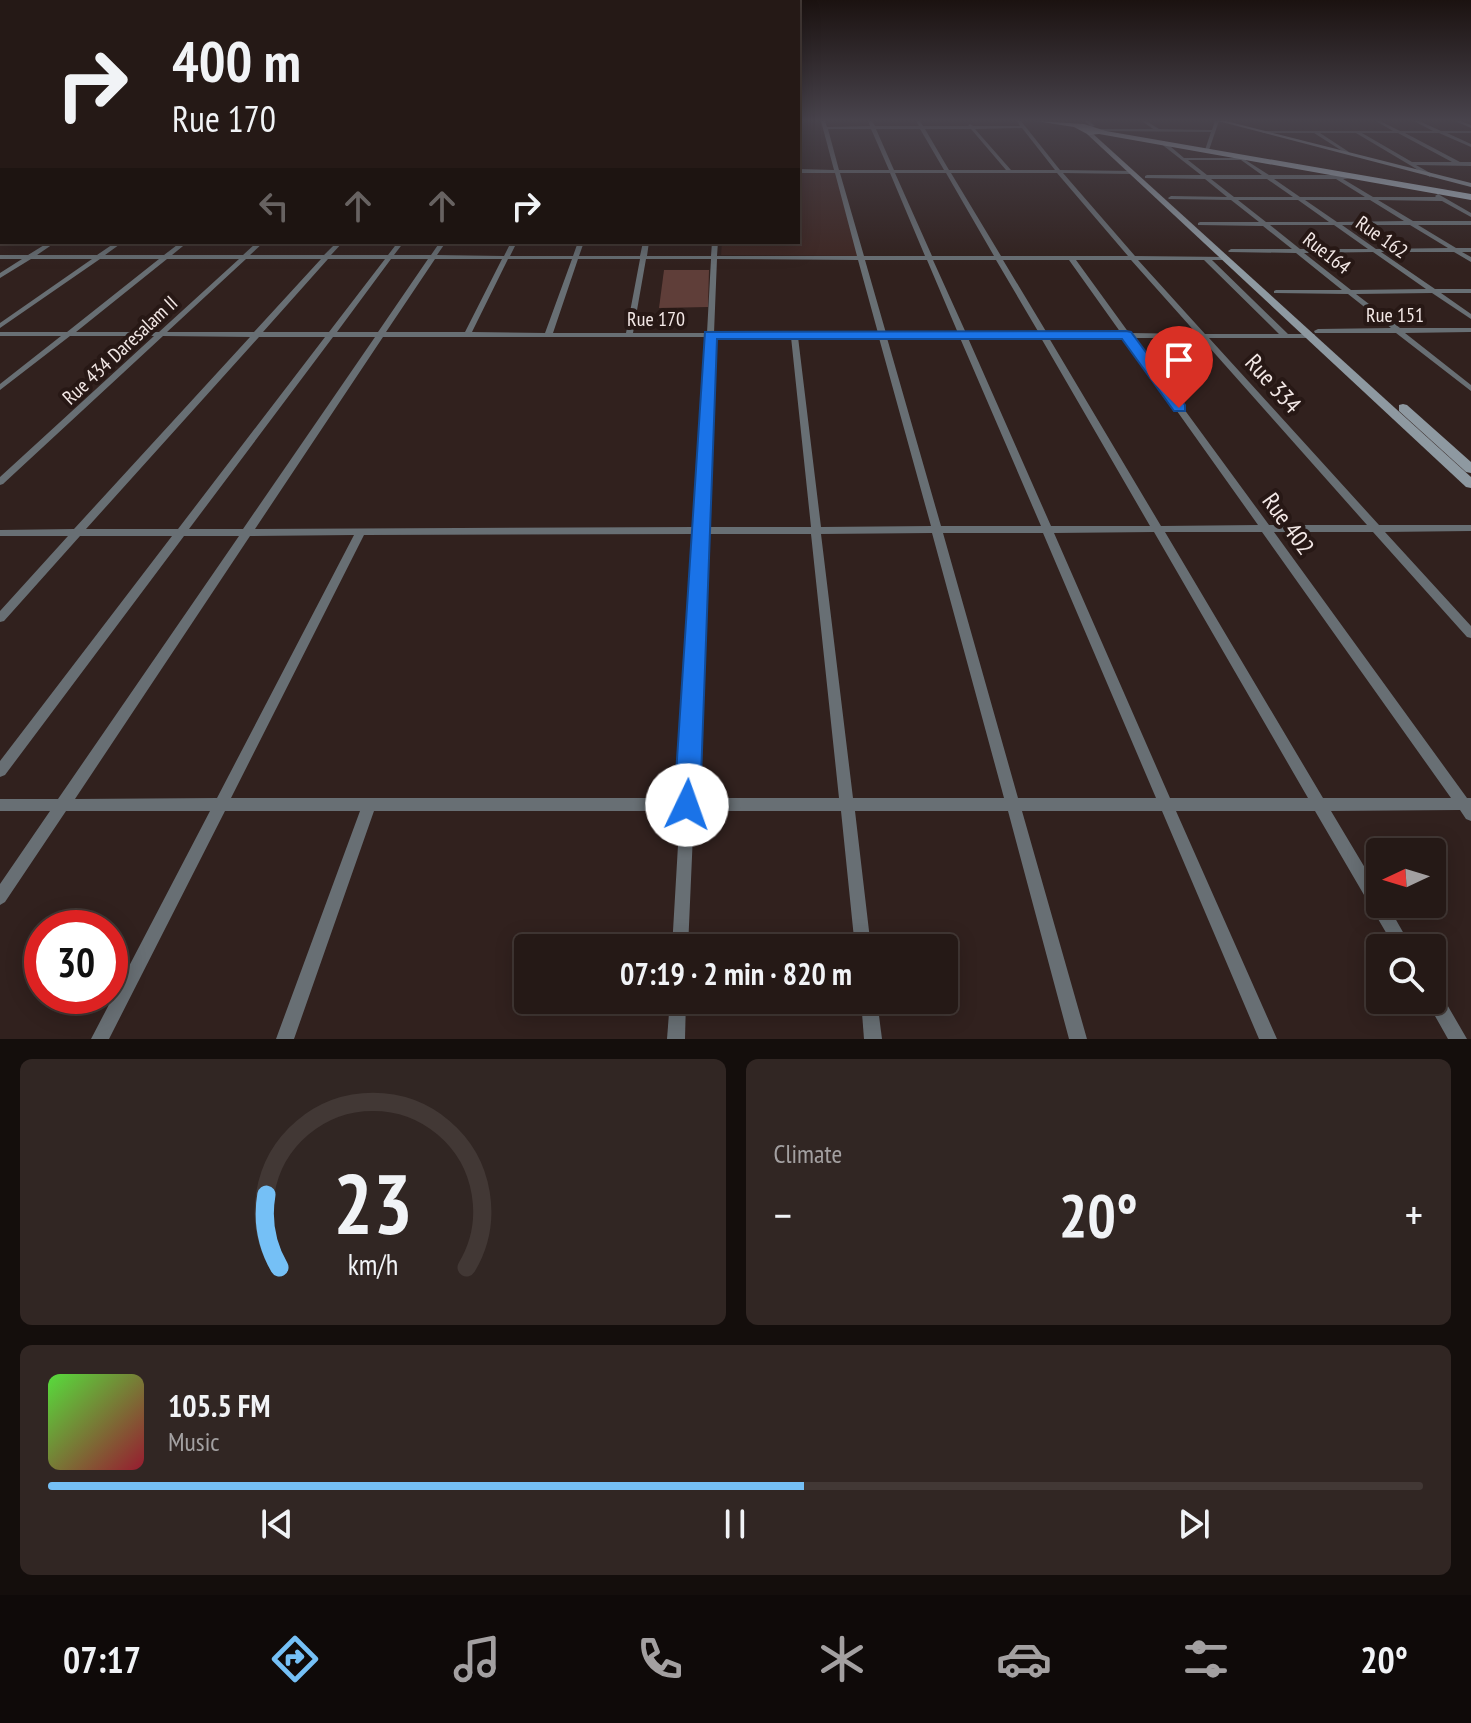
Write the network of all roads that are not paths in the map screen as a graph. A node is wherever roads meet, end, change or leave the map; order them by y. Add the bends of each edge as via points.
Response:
1 (1130, 169) edge
2 (1138, 169) edge
3 (1196, 169) edge
4 (1256, 169) edge
5 (1314, 169) edge
6 (1409, 169) edge
7 (1423, 169) edge
8 (800, 171) edge
9 (838, 171) junction
10 (892, 171) junction
11 (948, 171) junction
12 (1009, 171) joint
13 (1058, 171) junction
14 (1132, 172) junction
15 (1430, 175) junction
16 (1147, 177) junction
17 (1206, 177) junction
18 (1267, 177) junction
19 (1336, 177) junction
20 (1360, 177) junction
21 (1471, 185) edge
22 (1422, 188) junction
23 (1471, 197) edge
24 (1171, 198) junction
25 (1233, 198) junction
26 (1299, 199) junction
27 (1372, 199) junction
28 (1443, 199) junction
29 (1471, 215) edge
30 (1412, 223) junction
31 (1471, 223) edge
32 (1200, 224) junction
33 (1265, 224) junction
34 (1335, 224) junction
35 (50, 244) edge
36 (117, 244) edge
37 (182, 244) edge
38 (259, 244) edge
39 (338, 244) edge
40 (399, 244) edge
41 (442, 244) edge
42 (513, 244) edge
43 (580, 244) edge
44 (646, 244) edge
45 (715, 244) edge
46 (1456, 250) junction
47 (1471, 250) edge
48 (1299, 251) junction
49 (1374, 251) junction
50 (1229, 254) junction
51 (0, 257) edge
52 (29, 257) junction
53 (99, 257) junction
54 (166, 257) junction
55 (245, 257) junction
56 (326, 257) junction
57 (389, 257) junction
58 (433, 257) junction
59 (507, 257) junction
60 (576, 257) junction
61 (643, 257) junction
62 (714, 257) junction
63 (862, 257) junction
64 (931, 258) junction
65 (998, 258) junction
66 (1071, 258) junction
67 (1133, 258) junction
68 (1206, 258) junction
69 (1471, 260) edge
70 (0, 276) edge
71 (1433, 291) junction
72 (1471, 291) edge
73 (1276, 292) junction
74 (1350, 292) junction
75 (1471, 317) edge
76 (0, 326) edge
77 (1471, 330) edge
78 (1399, 331) junction
79 (1315, 333) junction
80 (0, 334) edge
81 (68, 334) junction
82 (161, 335) junction
83 (256, 335) junction
84 (330, 335) junction
85 (381, 335) junction
86 (467, 335) junction
87 (548, 335) junction
88 (629, 335) junction
89 (710, 335) junction
90 (794, 335) junction
91 (883, 335) junction
92 (963, 335) junction
93 (1044, 335) junction
94 (1126, 335) junction
95 (1203, 335) junction
96 (1285, 335) junction
97 (0, 388) edge
98 (1471, 389) edge
99 (1471, 469) edge
100 (0, 482) edge
101 (1471, 484) edge
102 (1471, 528) edge
103 (1158, 529) junction
104 (1267, 529) junction
105 (1376, 529) junction
106 (815, 530) junction
107 (936, 530) junction
108 (1045, 530) junction
109 (701, 531) junction
110 (182, 532) junction
111 (249, 532) junction
112 (361, 532) junction
113 (0, 533) edge
114 (77, 533) junction
115 (0, 618) edge
116 (1471, 634) edge
117 (0, 771) edge
118 (847, 804) junction
119 (1165, 804) junction
120 (1320, 804) junction
121 (0, 805) edge
122 (62, 805) junction
123 (220, 805) junction
124 (369, 805) junction
125 (687, 805) junction
126 (1013, 805) junction
127 (1469, 807) edge
128 (0, 897) edge
129 (681, 934) edge
130 (861, 934) edge
131 (1396, 934) edge
132 (677, 1014) edge
133 (870, 1014) edge
134 (1443, 1014) edge
135 (100, 1039) edge
136 (285, 1039) edge
137 (676, 1039) edge
138 (873, 1039) edge
139 (1078, 1039) edge
140 (1268, 1039) edge
141 (1458, 1039) edge

1 - 14 main road
2 - 16 main road
3 - 17 street, Rue164
4 - 18 street, Rue 162
5 - 20 main road
6 - 15 main road
7 - 15 street
8 - 9 street
9 - 10 street
9 - 63 street
10 - 11 street
10 - 64 street
11 - 12 street
11 - 65 street
12 - 13 street
13 - 14 street
13 - 67 street, Rue 334
14 - 50 main road
15 - 21 main road
16 - 17 street
16 - 24 main road
17 - 18 street
17 - 25 street, Rue164
18 - 19 street
18 - 26 street, Rue 162
19 - 20 street
19 - 27 street
20 - 22 main road
22 - 23 main road
22 - 28 street
24 - 25 street
24 - 32 main road
25 - 26 street
25 - 33 street, Rue164
26 - 27 street
26 - 34 street, Rue 162
27 - 28 street
27 - 30 street
28 - 29 street
30 - 31 street
30 - 34 street
30 - 46 street
32 - 33 street
32 - 50 main road
33 - 34 street
33 - 48 street, Rue164
34 - 49 street, Rue 162
35 - 52 street
36 - 53 street
37 - 54 street
38 - 55 street, Rue 434 Daresalam II
39 - 56 street
40 - 57 street
41 - 58 street
42 - 59 street
43 - 60 street
44 - 61 street
45 - 62 street
46 - 47 street
46 - 49 street
46 - 69 street
48 - 49 street
48 - 50 street
48 - 74 street, Rue164
49 - 71 street, Rue 162
50 - 68 street
50 - 73 main road
50 - 79 main road
51 - 52 street
52 - 53 street
52 - 70 street
53 - 54 street
53 - 76 street
54 - 55 street
54 - 81 street
55 - 56 street
55 - 82 street, Rue 434 Daresalam II
56 - 57 street
56 - 83 street
57 - 58 street
57 - 84 street
58 - 59 street
58 - 85 street
59 - 60 street
59 - 86 street
60 - 61 street
60 - 87 street
61 - 62 street
61 - 88 street
62 - 63 street
62 - 89 street
63 - 64 street
63 - 91 street
64 - 65 street
64 - 92 street
65 - 66 street
65 - 93 street
66 - 67 street
66 - 94 street, Rue 402
67 - 68 street
67 - 95 street, Rue 334
68 - 96 street
71 - 72 street
71 - 74 street
71 - 75 street, Rue 162
73 - 74 street
73 - 79 main road
74 - 78 street, Rue164
77 - 78 street, Rue 151
78 - 79 street, Rue 151
78 - 98 street, Rue164
79 - 96 street, Rue 170
79 - 99 main road
79 - 101 main road
80 - 81 street, Rue 170
81 - 82 street, Rue 170
81 - 97 street
82 - 83 street, Rue 170
82 - 100 street, Rue 434 Daresalam II
83 - 84 street, Rue 170
83 - 114 street
84 - 85 street, Rue 170
84 - 110 street
85 - 86 street, Rue 170
85 - 111 street
86 - 87 street, Rue 170
87 - 88 street, Rue 170
88 - 89 street, Rue 170
89 - 90 street, Rue 170
89 - 109 street
90 - 91 street, Rue 170
90 - 106 street
91 - 92 street, Rue 170
91 - 107 street
92 - 93 street, Rue 170
92 - 108 street
93 - 94 street, Rue 170
93 - 103 street
94 - 95 street, Rue 170
94 - 104 street, Rue 402
95 - 96 street, Rue 170
95 - 105 street, Rue 334
102 - 105 street
103 - 104 street
103 - 108 street
103 - 120 street
104 - 105 street
104 - 127 street, Rue 402
105 - 116 street, Rue 334
106 - 107 street
106 - 109 street
106 - 118 street
107 - 108 street
107 - 126 street
108 - 119 street
109 - 112 street
109 - 125 street
110 - 111 street
110 - 114 street
110 - 117 street
111 - 112 street
111 - 122 street
112 - 123 street
113 - 114 street
114 - 115 street
118 - 125 street
118 - 126 street
118 - 130 street
119 - 120 street
119 - 126 street
119 - 140 street
120 - 127 street
120 - 131 street
121 - 122 street
122 - 123 street
122 - 128 street
123 - 124 street
123 - 135 street
124 - 125 street
124 - 136 street
125 - 129 street
126 - 139 street
132 - 137 street
133 - 138 street
134 - 141 street

